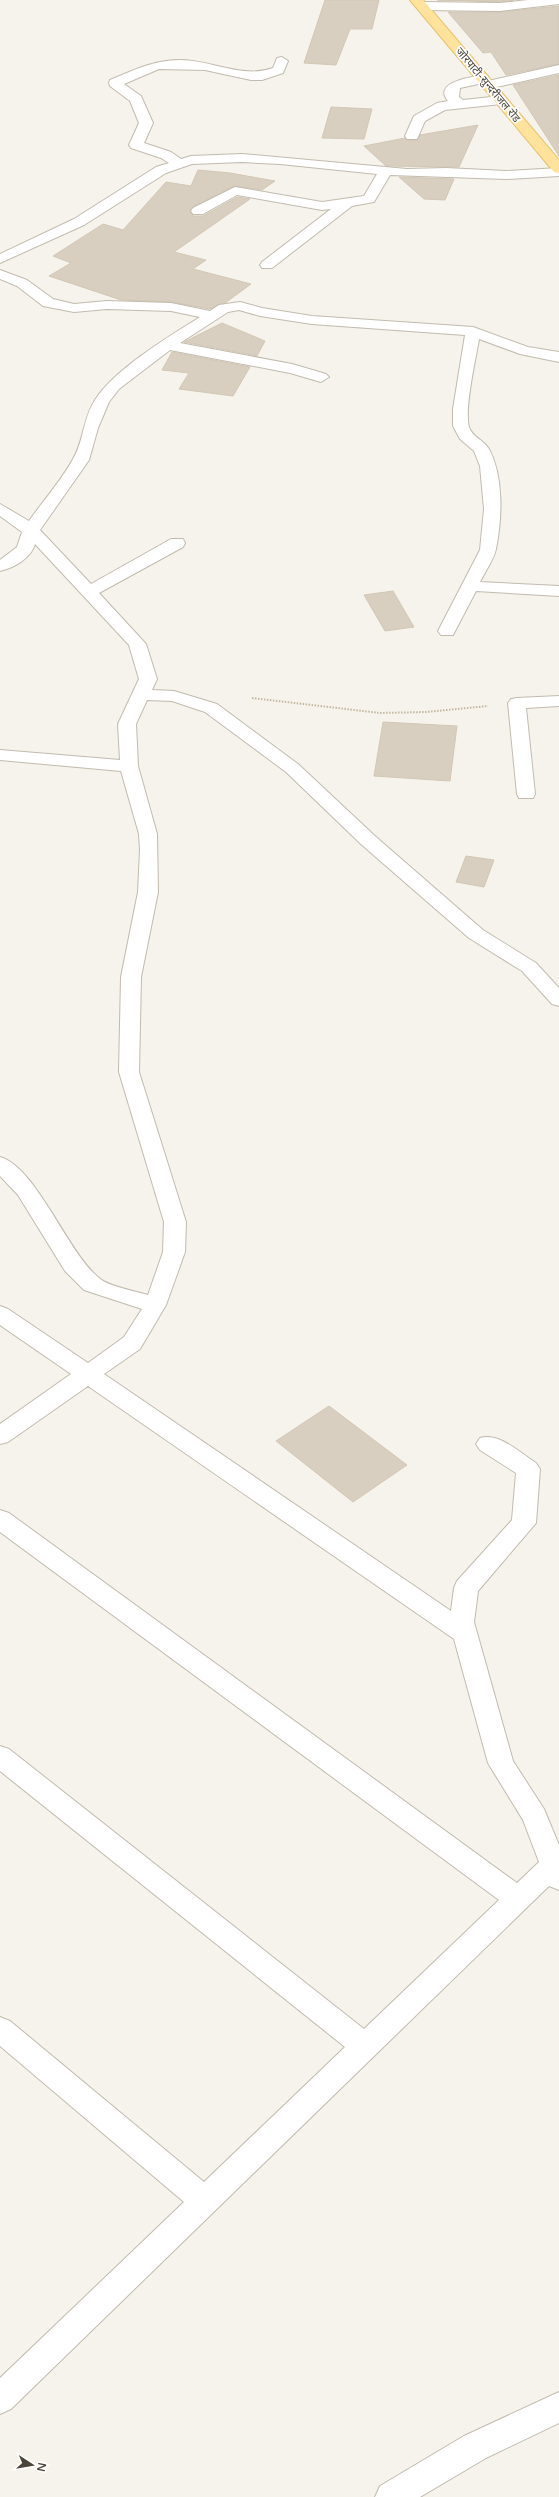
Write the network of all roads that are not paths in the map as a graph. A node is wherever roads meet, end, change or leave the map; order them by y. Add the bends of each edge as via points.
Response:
1 (559, 0) edge
2 (419, 3) edge
3 (282, 61) dead end
4 (559, 69) edge
5 (486, 82) junction
6 (500, 100) junction
7 (460, 104) junction
8 (412, 136) dead end
9 (178, 163) junction
10 (559, 171) edge
11 (385, 172) junction
12 (347, 203) junction
13 (198, 211) dead end
14 (0, 248) edge
15 (18, 252) junction
16 (0, 259) edge
17 (267, 265) dead end
18 (0, 274) edge
19 (210, 315) junction
20 (473, 331) junction
21 (167, 345) junction
22 (559, 357) edge
23 (321, 377) dead end
24 (0, 509) edge
25 (31, 530) junction
26 (177, 543) dead end
27 (0, 566) edge
28 (470, 586) junction
29 (559, 591) edge
30 (89, 592) junction
31 (447, 631) dead end
32 (141, 695) junction
33 (559, 701) edge
34 (0, 755) edge
35 (129, 766) junction
36 (526, 794) dead end
37 (559, 1000) edge
38 (0, 1164) edge
39 (155, 1305) junction
40 (0, 1314) edge
41 (88, 1374) junction
42 (0, 1436) edge
43 (488, 1444) dead end
44 (0, 1519) edge
45 (466, 1634) junction
46 (0, 1756) edge
47 (556, 1873) edge
48 (518, 1899) junction
49 (0, 2029) edge
50 (366, 2046) junction
51 (205, 2201) junction
52 (0, 2398) edge
53 (559, 2407) edge
54 (392, 2497) edge

1 - 2 street via 500,7
2 - 5 main road, जोरपाटी-सुन्दरीजल रोड
3 - 9 street via 278,70 262,76 187,64 157,64 119,79 115,83 136,99 146,123 136,145 166,155
4 - 5 street
5 - 6 main road, जोरपाटी-सुन्दरीजल रोड
5 - 7 street via 456,85 452,90 452,98
6 - 7 street
6 - 10 main road, जोरपाटी-सुन्दरीजल रोड
7 - 8 street via 442,106 419,119
9 - 11 street via 210,159 280,160
9 - 15 street via 161,170 79,222
10 - 11 street via 506,175
11 - 12 street via 369,199
12 - 13 street via 322,206 235,191
12 - 17 street
14 - 15 street
15 - 16 street
18 - 19 street via 22,282 48,303 74,308 107,305 171,307
19 - 20 street via 224,308 240,306 260,312 312,320
19 - 21 street
20 - 22 street via 525,351
20 - 28 street via 461,409 461,426 466,436 481,449 488,466 492,509 488,550
21 - 23 street
21 - 25 street via 114,386 102,401 90,428 81,460
24 - 25 street
25 - 27 street via 25,549
25 - 30 street
26 - 30 street
28 - 29 street
28 - 31 street
30 - 32 street via 137,644 148,679
32 - 35 street via 127,724
32 - 37 street via 174,696 211,708 292,768 369,841 476,934 529,967
33 - 36 street via 517,703
34 - 35 street
35 - 39 street via 148,834 148,892 131,977 129,1072 175,1222 174,1252
38 - 39 street via 26,1190 73,1266 92,1285
39 - 41 street via 132,1343
40 - 41 street
41 - 42 street
41 - 45 street
43 - 45 street via 528,1469 524,1523 466,1588 462,1622
44 - 48 street
45 - 47 street via 501,1763 535,1818
46 - 50 street
47 - 48 street
48 - 50 street
49 - 51 street
50 - 51 street
51 - 52 street
53 - 54 street via 475,2447

